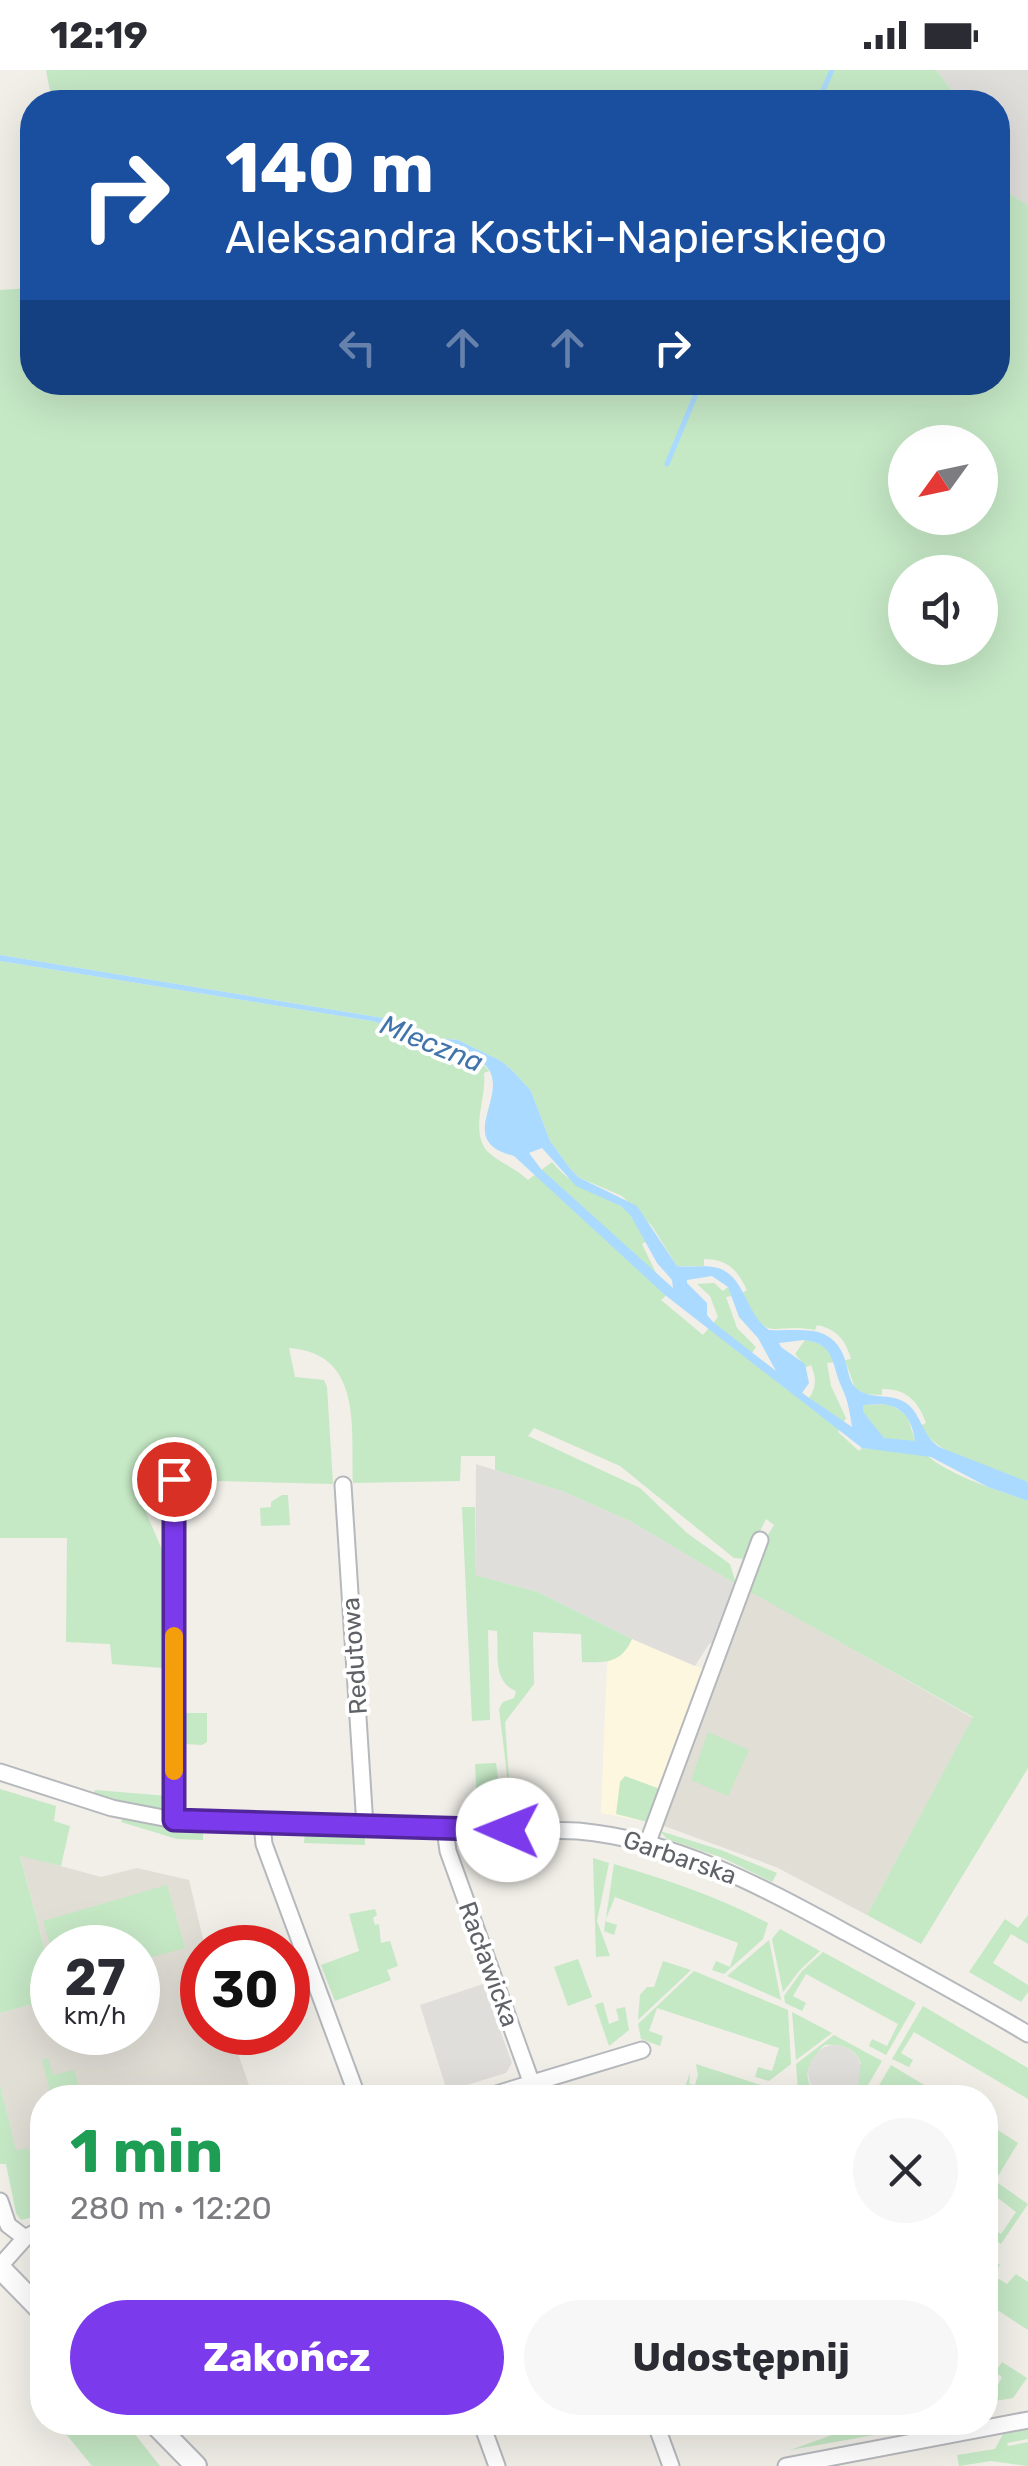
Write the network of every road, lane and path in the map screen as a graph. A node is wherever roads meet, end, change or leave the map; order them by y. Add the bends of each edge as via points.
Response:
1 (174, 1479) dead end
2 (343, 1485) dead end
3 (760, 1540) dead end
4 (0, 1772) edge
5 (174, 1820) junction
6 (262, 1824) junction
7 (364, 1826) junction
8 (445, 1829) junction
9 (648, 1842) junction
10 (1028, 2034) edge
11 (642, 2050) dead end
12 (353, 2085) edge
13 (533, 2085) edge
14 (548, 2085) edge
15 (0, 2201) edge
16 (30, 2235) edge
17 (25, 2238) junction
18 (0, 2267) edge
19 (30, 2299) edge
20 (1028, 2420) edge
21 (998, 2426) edge
22 (166, 2435) edge
23 (486, 2435) edge
24 (660, 2435) edge
25 (956, 2435) edge
26 (835, 2460) edge
27 (196, 2466) edge
28 (497, 2466) edge
29 (671, 2466) edge
30 (786, 2466) edge

1 - 5 street
2 - 7 street, Redutowa
3 - 9 street
4 - 5 street, Garbarska
5 - 6 street, Garbarska
6 - 7 street, Garbarska
6 - 12 street
7 - 8 street, Garbarska
8 - 9 street, Garbarska via 578,1831
8 - 13 street, Racławicka
9 - 10 street, Garbarska via 758,1885
11 - 14 street
15 - 17 street via 8,2224
16 - 17 street
17 - 18 street
18 - 19 street
20 - 21 street
22 - 27 street
23 - 28 street
24 - 29 street
25 - 26 street
26 - 30 street

